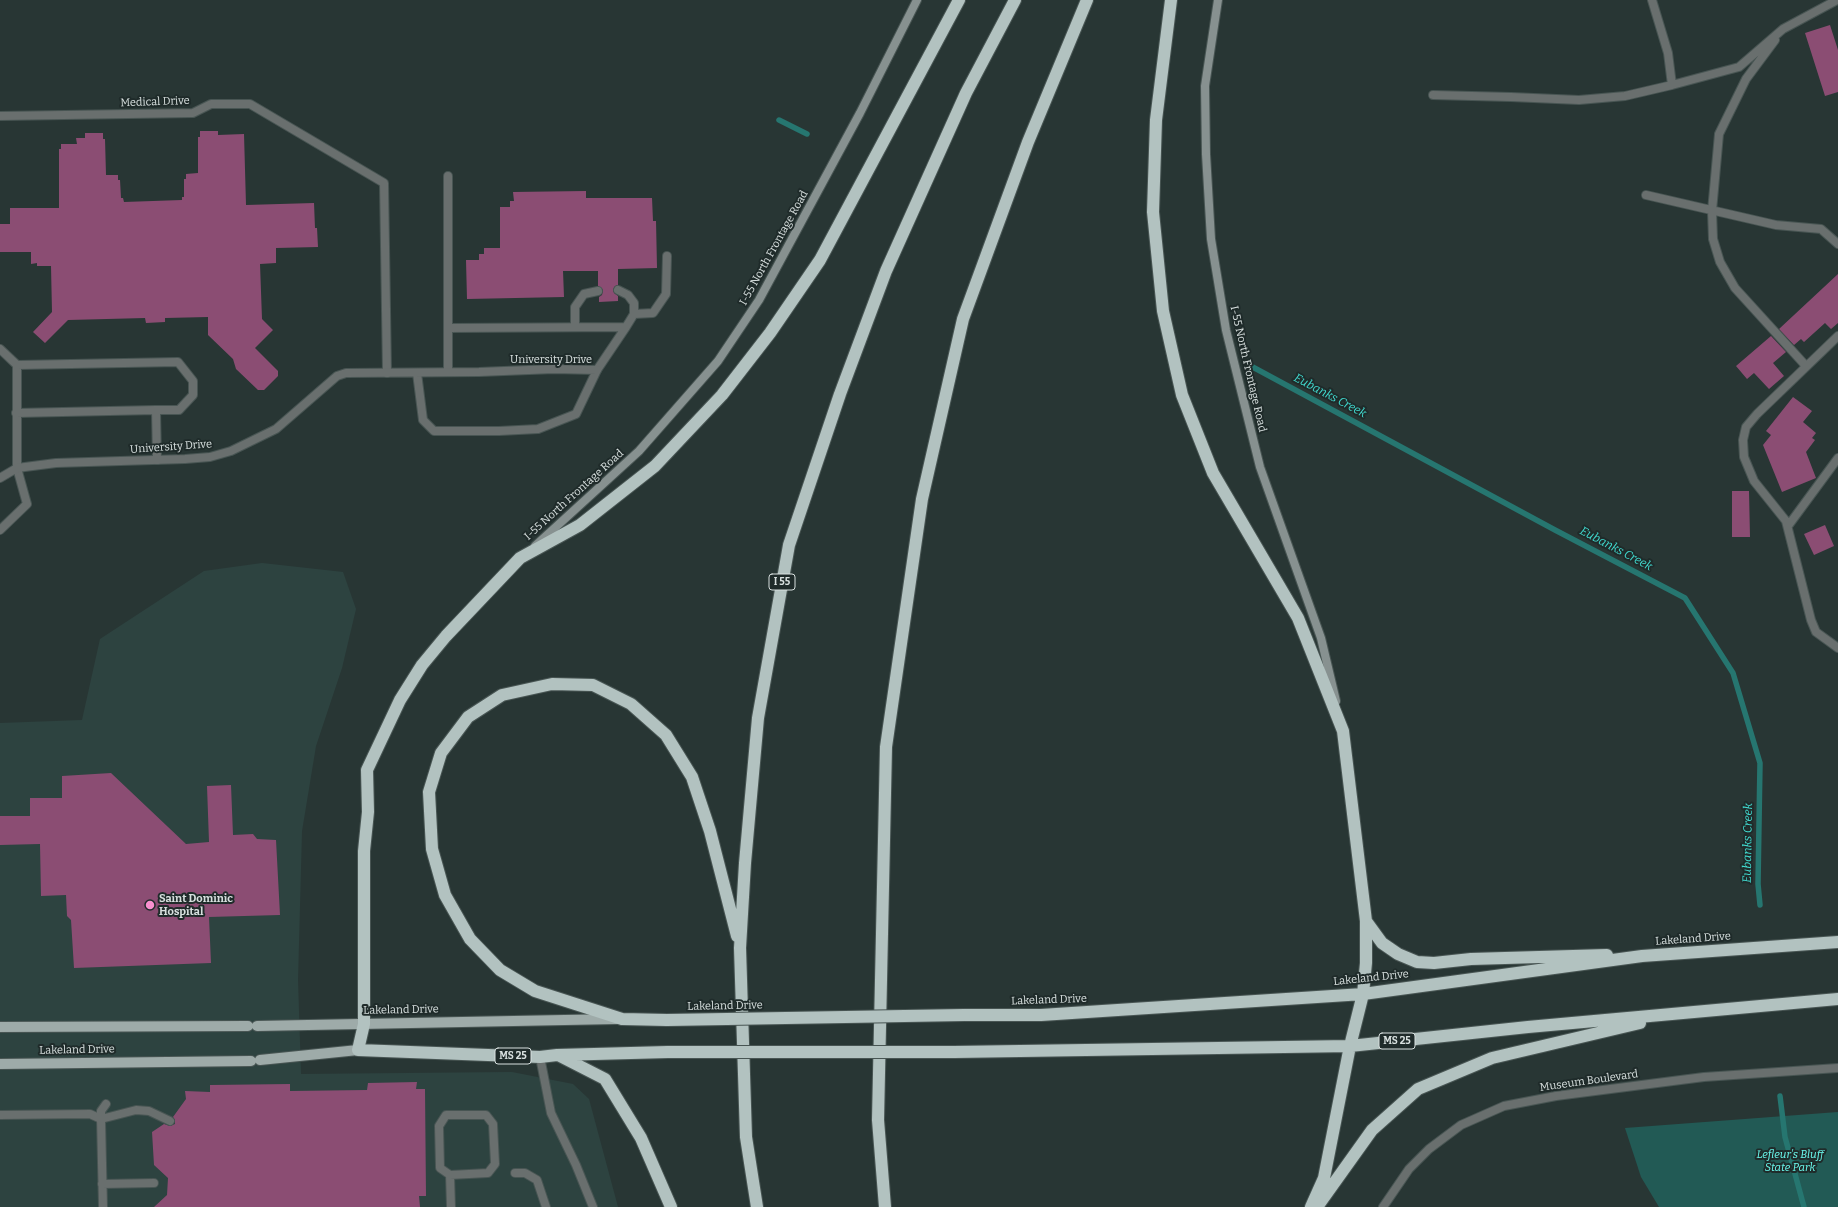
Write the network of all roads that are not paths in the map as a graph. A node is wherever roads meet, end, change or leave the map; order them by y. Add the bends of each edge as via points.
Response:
1 (917, 0) edge
2 (959, 0) edge
3 (1015, 0) edge
4 (1087, 0) edge
5 (1171, 0) edge
6 (1218, 0) edge
7 (1652, 0) edge
8 (1837, 0) edge
9 (1783, 29) junction
10 (1672, 85) junction
11 (1433, 95) dead end
12 (0, 116) edge
13 (448, 176) dead end
14 (1646, 195) dead end
15 (1712, 211) junction
16 (1838, 244) edge
17 (667, 256) dead end
18 (618, 290) dead end
19 (598, 291) dead end
20 (634, 314) junction
21 (575, 327) junction
22 (626, 327) junction
23 (448, 328) junction
24 (1838, 336) edge
25 (0, 349) edge
26 (17, 365) junction
27 (1806, 366) junction
28 (597, 370) junction
29 (448, 372) junction
30 (387, 373) junction
31 (417, 373) junction
32 (156, 410) junction
33 (16, 413) junction
34 (1838, 458) edge
35 (157, 460) junction
36 (17, 468) junction
37 (0, 478) edge
38 (1788, 526) junction
39 (0, 530) edge
40 (520, 558) junction
41 (1838, 648) edge
42 (1343, 731) junction
43 (1366, 921) junction
44 (1838, 942) edge
45 (740, 948) junction
46 (1642, 956) junction
47 (1363, 994) junction
48 (1838, 999) edge
49 (1676, 1014) junction
50 (622, 1019) junction
51 (364, 1024) junction
52 (0, 1027) edge
53 (1350, 1046) junction
54 (358, 1050) junction
55 (557, 1055) junction
56 (540, 1057) junction
57 (0, 1064) edge
58 (1838, 1068) edge
59 (106, 1104) dead end
60 (0, 1115) edge
61 (101, 1119) junction
62 (170, 1121) dead end
63 (515, 1173) dead end
64 (450, 1175) junction
65 (154, 1182) dead end
66 (102, 1184) junction
67 (103, 1207) edge
68 (451, 1207) edge
69 (546, 1207) edge
70 (593, 1207) edge
71 (671, 1207) edge
72 (757, 1207) edge
73 (885, 1207) edge
74 (1311, 1207) edge
75 (1317, 1207) edge
76 (1383, 1207) edge

1 - 40 street, I-55 North Frontage Road via 860,113 759,300 718,360 639,451
2 - 40 highway via 820,260 770,333 722,395 655,466 580,525
3 - 45 highway, I 55 via 966,93 886,271 840,394 789,545 758,718
4 - 73 highway via 1028,142 963,319 922,500 886,747 878,1120
5 - 42 highway via 1156,120 1153,212 1163,311 1182,395 1213,473 1298,618
6 - 42 street, I-55 North Frontage Road via 1205,86 1206,154 1211,239 1226,330 1260,467 1320,638
7 - 10 street via 1668,53
8 - 9 street
9 - 10 street via 1739,67
9 - 15 street via 1746,79 1719,134
10 - 11 street via 1625,96 1579,100
12 - 30 street, Medical Drive via 193,113 211,104 250,104 384,183
13 - 23 street
14 - 15 street
15 - 16 street via 1776,225 1821,229
15 - 27 street via 1713,240 1720,262 1735,288
17 - 20 street via 666,294 653,313
18 - 20 street via 628,295 634,303
19 - 21 street via 584,294 575,307
20 - 22 street
21 - 22 street
21 - 23 street
22 - 28 street
23 - 29 street
24 - 27 street
25 - 26 street
26 - 32 street via 178,362 193,381 193,395 179,410
26 - 33 street
27 - 38 street via 1756,414 1746,427 1743,440 1744,457 1754,481
28 - 29 street, University Drive
28 - 31 street, University Drive via 576,414 538,429 499,431 434,432 423,420
29 - 31 street, University Drive
30 - 31 street, University Drive
30 - 35 street, University Drive via 346,373 337,376 276,429 231,451 210,457
32 - 33 street
32 - 35 street
33 - 36 street
34 - 38 street
35 - 36 street, University Drive via 56,463
36 - 37 street, University Drive
36 - 39 street via 27,504
38 - 41 street via 1811,620 1816,632
40 - 51 highway via 422,665 400,700 367,770 368,812 364,851
42 - 43 highway
43 - 46 highway via 1382,943 1398,954 1417,962 1594,954
43 - 47 highway
44 - 46 highway, Lakeland Drive
45 - 50 highway via 710,831 692,776 666,735 631,704 593,685 552,684 502,695 468,717 441,754 429,792 432,849 445,895 470,939 500,970 535,991
45 - 72 highway, I 55 via 746,1137
46 - 47 highway, Lakeland Drive
47 - 50 highway, Lakeland Drive, bridge via 1041,1015
47 - 53 highway
48 - 49 highway, Lakeland Drive / MS 25
49 - 53 highway, Lakeland Drive / MS 25
49 - 75 highway via 1492,1058 1418,1089 1372,1130
50 - 51 main road, Lakeland Drive
51 - 52 main road, Lakeland Drive
51 - 54 highway
53 - 55 highway, Lakeland Drive / MS 25, bridge
53 - 74 highway via 1324,1178
54 - 56 highway, Lakeland Drive / MS 25
54 - 57 main road, Lakeland Drive via 256,1060
55 - 56 highway, Lakeland Drive / MS 25
55 - 71 highway via 604,1079 641,1138
56 - 70 street via 550,1112
58 - 76 street, Museum Boulevard via 1704,1077 1556,1096 1504,1106 1461,1125 1429,1149 1409,1169
59 - 61 street
60 - 61 street via 90,1114
61 - 62 street via 136,1110 149,1111
61 - 66 street
63 - 69 street via 525,1173 537,1180
64 - 64 street via 440,1168 439,1126 446,1115 486,1114 494,1124 495,1164 488,1173
64 - 68 street
65 - 66 street
66 - 67 street

